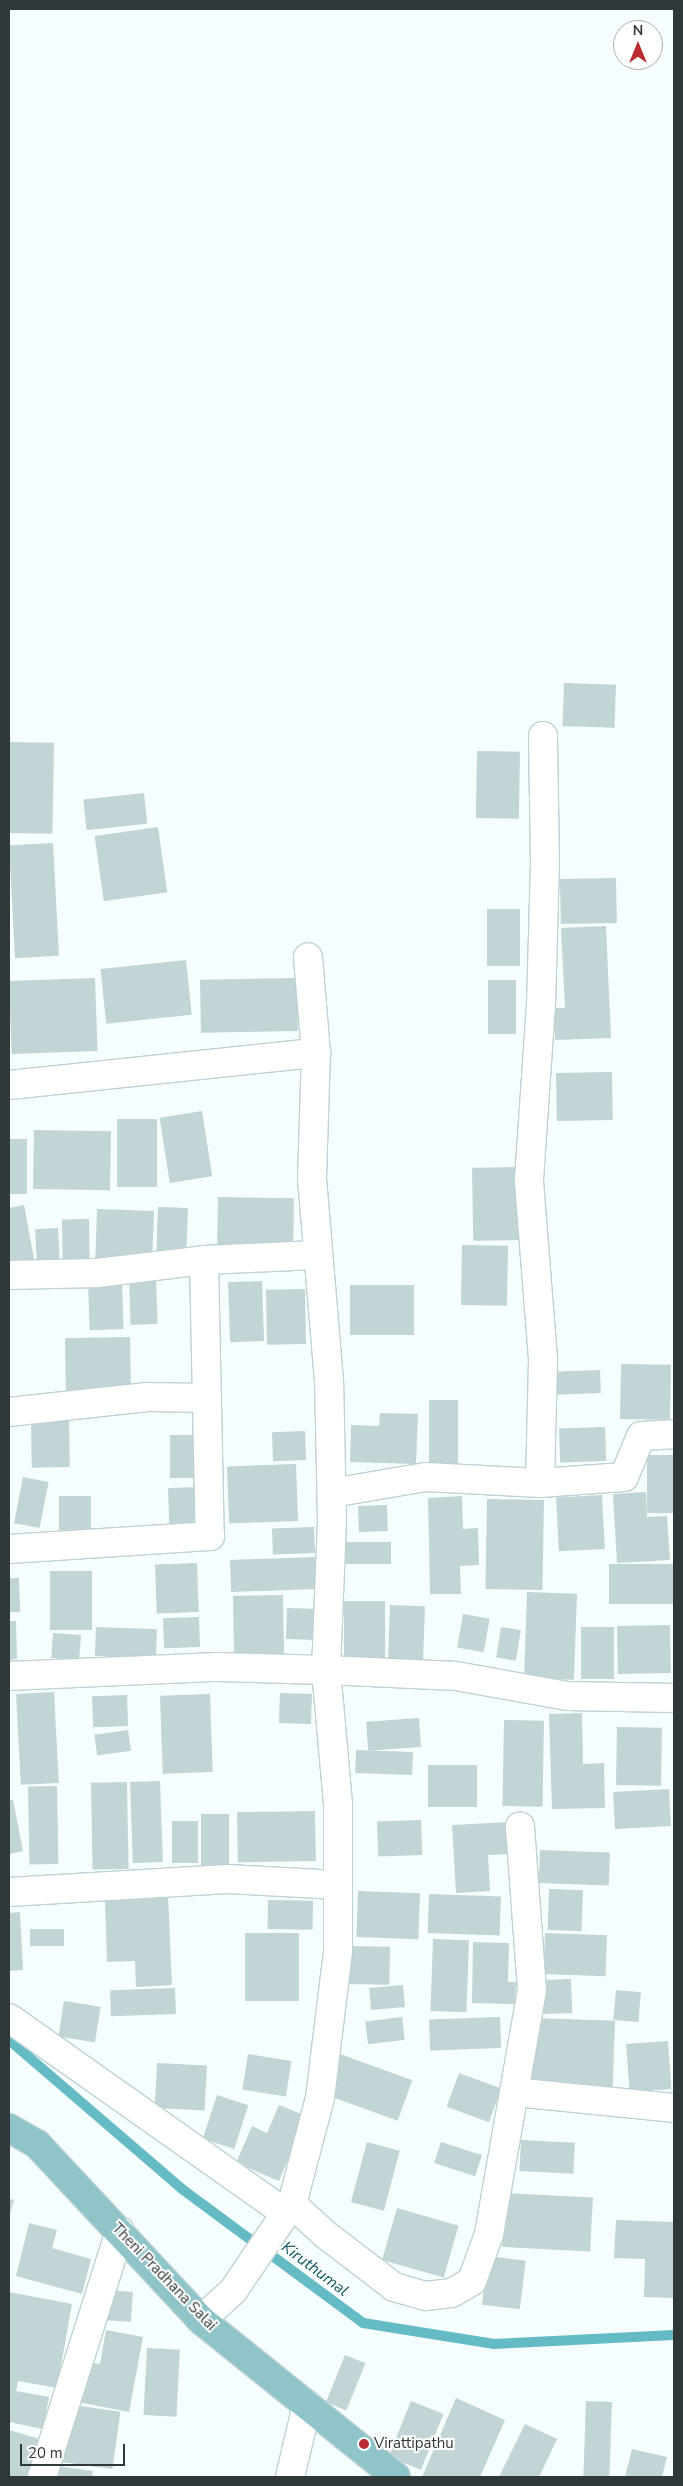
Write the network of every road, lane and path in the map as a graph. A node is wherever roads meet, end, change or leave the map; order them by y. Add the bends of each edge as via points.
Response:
1 (543, 736) dead end
2 (308, 958) dead end
3 (316, 1053) junction
4 (9, 1085) edge
5 (317, 1256) junction
6 (204, 1260) junction
7 (9, 1275) edge
8 (207, 1398) junction
9 (9, 1412) edge
10 (674, 1434) edge
11 (540, 1483) junction
12 (332, 1494) junction
13 (9, 1549) edge
14 (326, 1670) junction
15 (9, 1676) edge
16 (674, 1698) edge
17 (520, 1826) dead end
18 (338, 1884) junction
19 (9, 1892) edge
20 (9, 2018) edge
21 (514, 2092) junction
22 (674, 2108) edge
23 (9, 2128) edge
24 (283, 2217) junction
25 (120, 2231) junction
26 (201, 2320) junction
27 (307, 2405) junction
28 (42, 2477) edge
29 (290, 2477) edge
30 (396, 2477) edge

1 - 11 street via 545,864 541,1006 529,1180 543,1359
2 - 3 street
3 - 4 street
3 - 5 street via 312,1179
5 - 6 street
5 - 12 street via 329,1381
6 - 7 street via 97,1273
6 - 8 street
8 - 9 street via 147,1397
8 - 13 street via 210,1536
10 - 11 street via 640,1436 624,1477
11 - 12 street via 426,1477
12 - 14 street
14 - 15 street via 218,1668
14 - 16 street via 456,1676 567,1696
14 - 18 street via 338,1804
17 - 21 street via 532,1990
18 - 19 street via 228,1879
18 - 24 street via 338,1952 320,2098
20 - 24 street
21 - 22 street
21 - 24 street via 489,2234 472,2281 452,2293 426,2296 394,2287 326,2236
23 - 25 main road, Theni Pradhana Salai via 37,2144
24 - 26 street via 233,2291
25 - 26 main road, Theni Pradhana Salai
25 - 28 street
26 - 27 main road, Theni Pradhana Salai
27 - 29 street
27 - 30 main road, Theni Pradhana Salai

